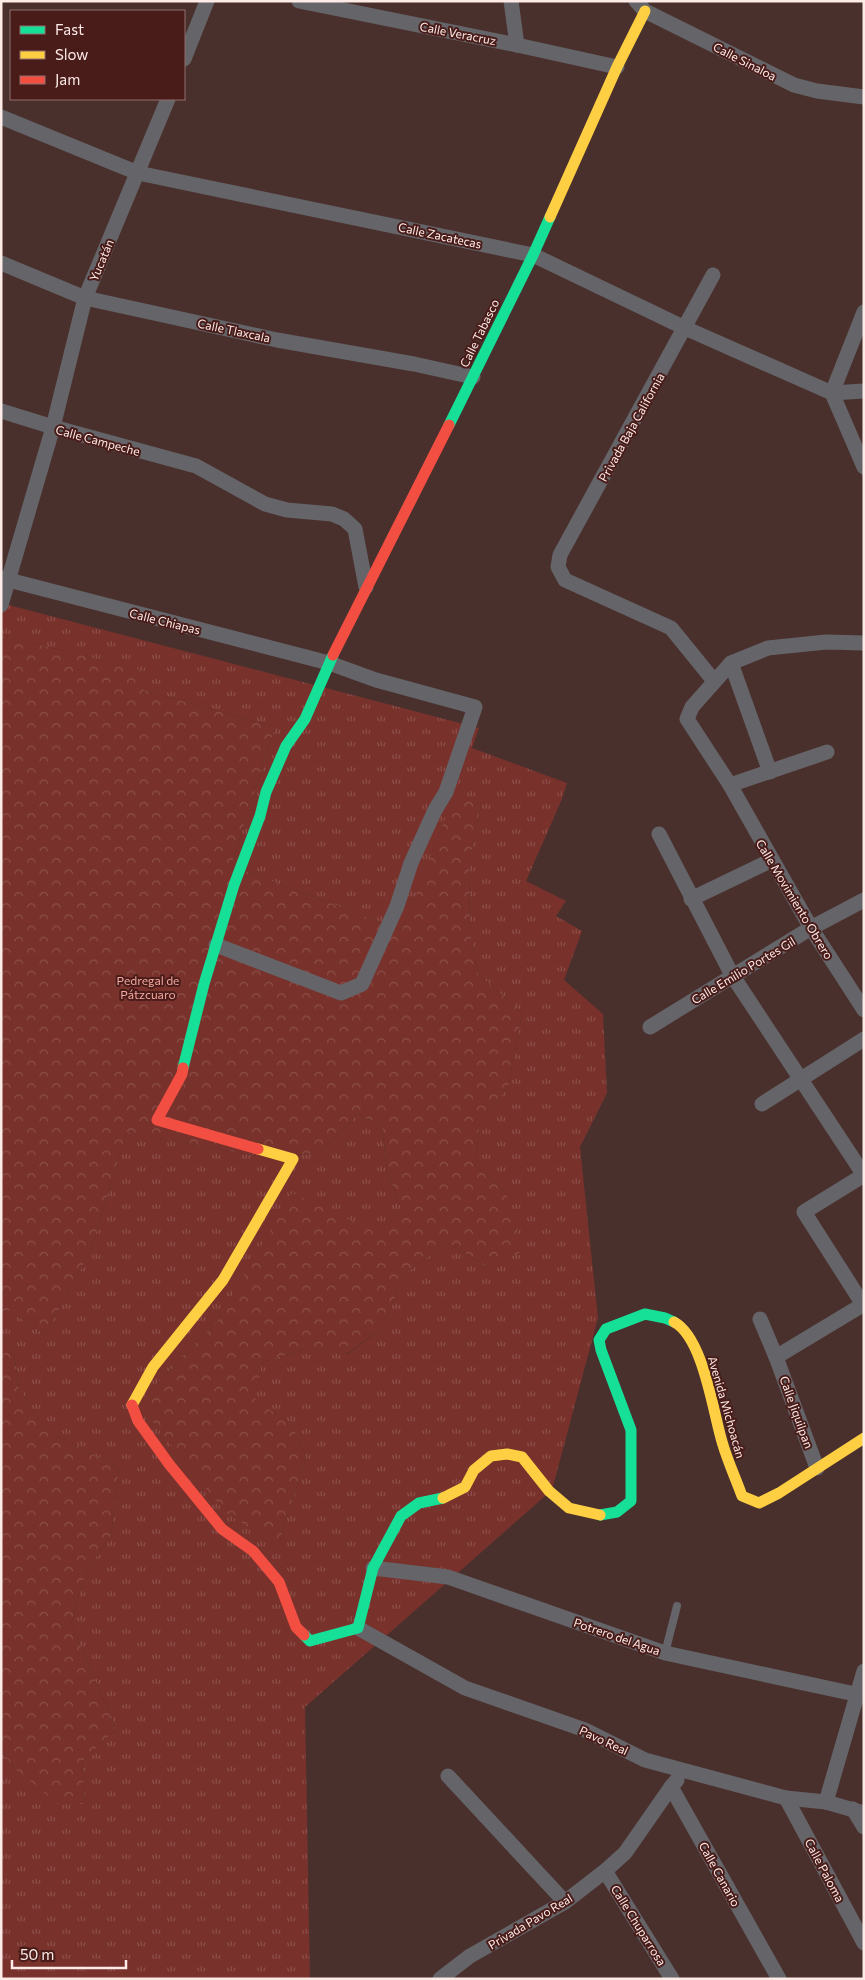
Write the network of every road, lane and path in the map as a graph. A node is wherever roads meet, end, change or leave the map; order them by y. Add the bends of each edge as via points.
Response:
1 (207, 1) edge
2 (299, 1) edge
3 (511, 1) edge
4 (640, 6) edge
5 (517, 45) junction
6 (185, 56) edge
7 (617, 67) junction
8 (864, 97) edge
9 (168, 100) edge
10 (1, 117) edge
11 (138, 173) junction
12 (533, 256) junction
13 (1, 262) edge
14 (713, 275) dead end
15 (85, 298) junction
16 (864, 312) edge
17 (685, 328) junction
18 (473, 377) junction
19 (864, 391) edge
20 (832, 393) junction
21 (1, 411) edge
22 (53, 427) junction
23 (864, 467) edge
24 (5, 579) edge
25 (366, 587) junction
26 (1, 605) edge
27 (864, 643) edge
28 (329, 663) junction
29 (731, 663) junction
30 (714, 681) junction
31 (827, 752) dead end
32 (770, 772) junction
33 (730, 785) junction
34 (659, 834) dead end
35 (772, 860) junction
36 (691, 899) junction
37 (864, 900) edge
38 (811, 928) junction
39 (216, 945) junction
40 (732, 975) junction
41 (864, 1010) edge
42 (650, 1027) dead end
43 (864, 1038) edge
44 (802, 1078) junction
45 (762, 1104) dead end
46 (864, 1175) edge
47 (863, 1305) edge
48 (760, 1319) dead end
49 (776, 1357) junction
50 (864, 1438) edge
51 (817, 1468) junction
52 (373, 1568) junction
53 (677, 1606) dead end
54 (358, 1628) junction
55 (665, 1653) junction
56 (864, 1670) edge
57 (860, 1695) edge
58 (684, 1771) junction
59 (448, 1776) dead end
60 (671, 1787) junction
61 (786, 1798) junction
62 (826, 1802) junction
63 (859, 1811) edge
64 (864, 1827) edge
65 (605, 1871) junction
66 (565, 1902) junction
67 (864, 1942) edge
68 (440, 1979) edge
69 (672, 1979) edge
70 (780, 1979) edge

1 - 6 street
2 - 5 street, Calle Veracruz
3 - 5 street
4 - 7 street, Calle Tabasco
4 - 8 street, Calle Sinaloa via 794,85
5 - 7 street, Calle Veracruz
7 - 12 street, Calle Tabasco
9 - 11 street, Yucatán
10 - 11 street, Calle Zacatecas
11 - 12 street, Calle Zacatecas
11 - 15 street, Yucatán
12 - 17 street, Calle Zacatecas
12 - 18 street, Calle Tabasco
13 - 15 street, Calle Tlaxcala
14 - 17 street, Privada Baja California
15 - 18 street, Calle Tlaxcala via 277,340
15 - 22 street, Yucatán
16 - 20 street
17 - 20 street, Calle Zacatecas
17 - 30 street, Privada Baja California via 560,555 558,567 564,580 671,628
18 - 25 street, Calle Tabasco
19 - 20 street, Calle Zacatecas
20 - 23 street
21 - 22 street, Calle Campeche
22 - 24 street, Yucatán
22 - 25 street, Calle Campeche via 196,466 265,504 287,510 332,514 344,519 355,529
24 - 26 street, Yucatán
24 - 28 street, Calle Chiapas
25 - 28 street, Calle Tabasco
27 - 29 street via 826,642 768,648
28 - 39 street, Calle Tabasco via 305,719 286,746 266,792
28 - 39 street, Calle Chiapas via 376,680 475,707 446,792 411,863 362,984 342,993
29 - 30 street
29 - 32 street
30 - 33 street, Calle Movimiento Obrero via 692,707 687,719
31 - 32 street
32 - 33 street
33 - 35 street, Calle Movimiento Obrero
34 - 36 street
35 - 36 street
35 - 38 street, Calle Movimiento Obrero
36 - 40 street
37 - 38 street, Calle Emilio Portes Gil
38 - 40 street, Calle Emilio Portes Gil
38 - 41 street, Calle Movimiento Obrero
39 - 54 street, Calle Tabasco via 182,1074 158,1120 293,1159 224,1280 153,1367 131,1403 138,1422 222,1529 253,1551 279,1582 296,1627 310,1641
40 - 42 street, Calle Emilio Portes Gil
40 - 44 street
43 - 44 street
44 - 45 street
44 - 46 street
46 - 47 street via 804,1212
47 - 49 street
48 - 49 street, Calle Jiquilpan
49 - 51 street, Calle Jiquilpan
50 - 51 street, Avenida Michoacán
51 - 52 street, Avenida Michoacán via 759,1503 742,1496 723,1446 702,1361 681,1326 665,1318 645,1314 606,1329 599,1340 631,1430 631,1501 617,1512 600,1515 569,1508 549,1491 522,1457 507,1454 491,1456 474,1470 465,1487 440,1500 419,1503 401,1516
52 - 54 street
52 - 55 street, Potrero del Agua via 448,1577
53 - 55 lane
54 - 58 street, Pavo Real via 465,1688 585,1730 645,1760
55 - 57 street, Potrero del Agua
56 - 57 street
57 - 62 street
58 - 60 street
58 - 61 street, Pavo Real
59 - 66 street
60 - 65 street, Privada Pavo Real via 625,1853
60 - 70 street, Calle Canario
61 - 62 street, Pavo Real
61 - 67 street, Calle Paloma
62 - 63 street, Pavo Real
63 - 64 street
65 - 66 street, Privada Pavo Real
65 - 69 street, Calle Chuparrosa
66 - 68 street, Privada Pavo Real via 470,1956

